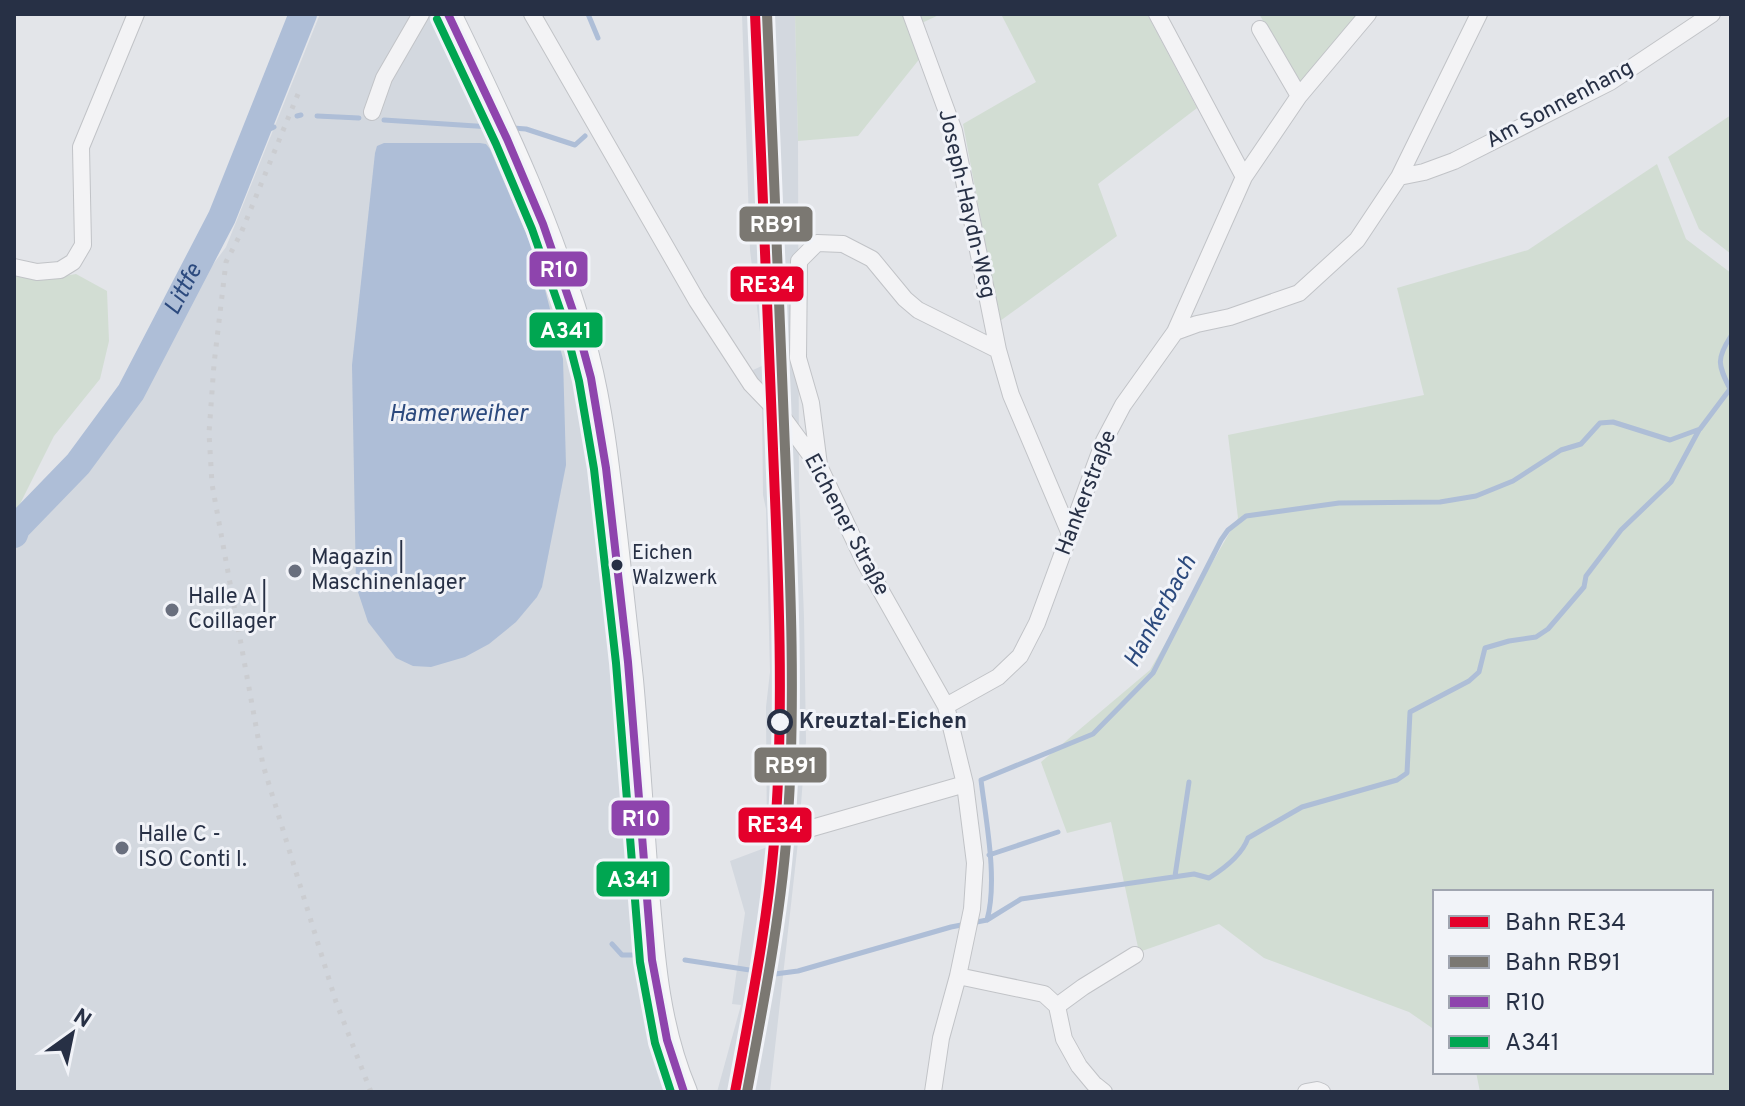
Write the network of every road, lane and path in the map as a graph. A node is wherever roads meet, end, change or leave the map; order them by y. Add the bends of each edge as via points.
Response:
1 (136, 14) edge
2 (421, 14) edge
3 (448, 14) edge
4 (532, 14) edge
5 (911, 14) edge
6 (1157, 14) edge
7 (1368, 14) edge
8 (1479, 14) edge
9 (1712, 14) edge
10 (1260, 29) dead end
11 (1299, 96) junction
12 (372, 112) dead end
13 (1244, 177) junction
14 (1399, 177) junction
15 (14, 267) edge
16 (1175, 332) junction
17 (998, 350) junction
18 (820, 468) junction
19 (1070, 534) junction
20 (946, 706) junction
21 (965, 784) junction
22 (812, 828) dead end
23 (1135, 955) dead end
24 (958, 976) junction
25 (1057, 1006) junction
26 (684, 1092) edge
27 (933, 1092) edge
28 (1104, 1092) edge
29 (1306, 1092) edge
30 (1322, 1092) edge

1 - 15 street via 81,147 83,245 73,262 60,270
2 - 12 street via 384,78
3 - 26 main road via 557,260 597,404 629,678 651,957 658,1007
4 - 18 street, Eichener Straße via 697,301 751,384
5 - 17 street, Joseph-Haydn-Weg via 954,131
6 - 13 street
7 - 11 street, Hankerstraße
8 - 14 street
9 - 14 street, Am Sonnenhang via 1610,82 1454,161
10 - 11 street
11 - 13 street, Hankerstraße
13 - 16 street, Hankerstraße
14 - 16 street via 1357,240 1299,293
16 - 19 street, Hankerstraße via 1104,441
17 - 18 street via 918,310 872,259 843,244 817,243 799,261 798,358
17 - 19 street, Joseph-Haydn-Weg via 1011,395
18 - 20 street, Eichener Straße via 864,561
19 - 20 street, Hankerstraße via 1020,656 998,677
20 - 21 street, Eichener Straße
21 - 22 street
21 - 24 street, Eichener Straße via 975,863
23 - 25 street
24 - 25 street via 1044,994
24 - 27 street, Eichener Straße
25 - 28 street via 1064,1039 1079,1066
29 - 30 street

